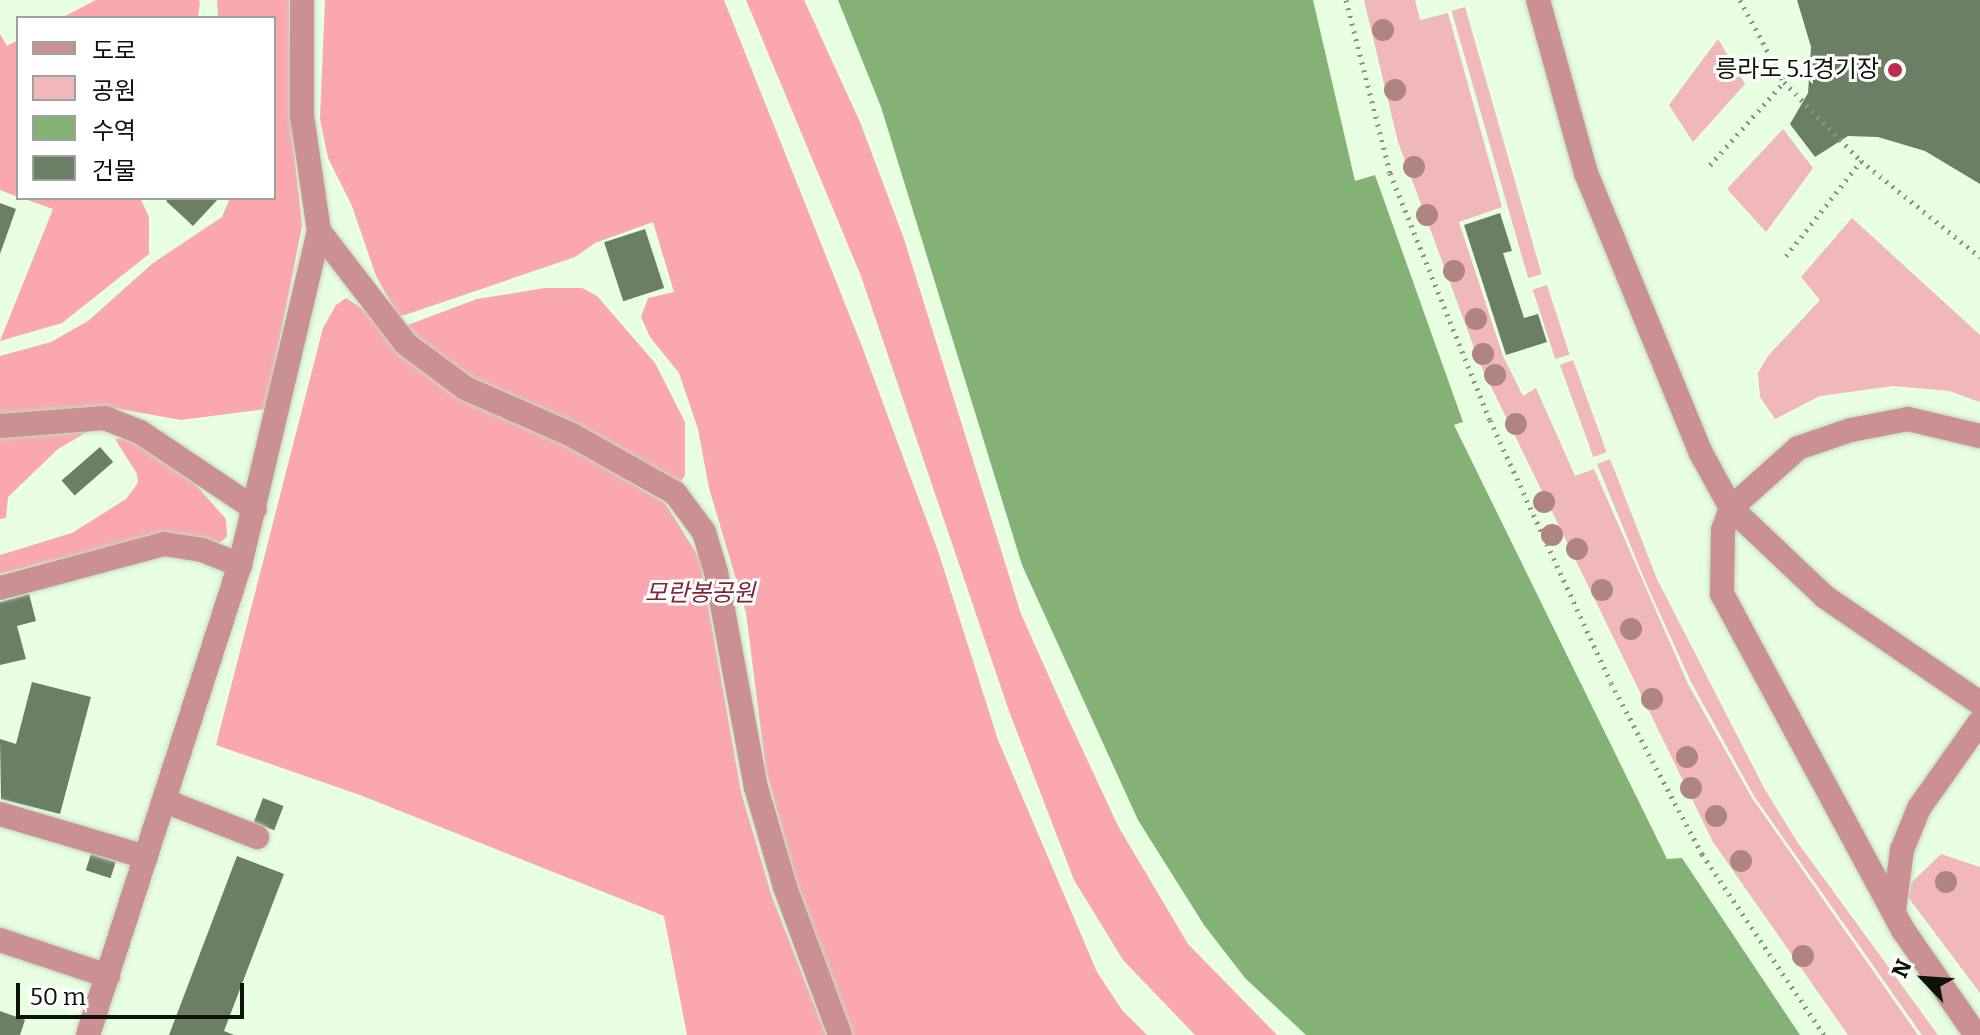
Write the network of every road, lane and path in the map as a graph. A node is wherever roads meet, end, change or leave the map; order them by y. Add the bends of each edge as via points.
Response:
1 (302, 0) edge
2 (1346, 0) edge
3 (1538, 0) edge
4 (1740, 0) edge
5 (1784, 82) junction
6 (1861, 161) junction
7 (1710, 165) dead end
8 (319, 231) junction
9 (1786, 256) dead end
10 (1980, 257) edge
11 (0, 426) edge
12 (1980, 436) edge
13 (1731, 508) junction
14 (255, 509) junction
15 (240, 565) junction
16 (0, 588) edge
17 (1980, 703) edge
18 (1980, 722) edge
19 (165, 801) junction
20 (0, 814) edge
21 (257, 837) dead end
22 (146, 857) junction
23 (1894, 910) junction
24 (0, 940) edge
25 (108, 976) junction
26 (88, 1035) edge
27 (840, 1035) edge
28 (1824, 1035) edge
29 (1976, 1035) edge

1 - 8 street via 302,116
2 - 28 path via 1390,173 1490,420 1611,683 1702,854
3 - 13 street via 1586,173 1701,453
4 - 5 path
5 - 6 path
5 - 7 path
6 - 9 path
6 - 10 path
8 - 14 street
8 - 27 street via 406,344 465,388 572,435 675,493 704,532 756,787 785,887
11 - 14 street via 105,418 140,432
12 - 13 street via 1908,419 1851,430 1798,448
13 - 17 street via 1825,597
13 - 23 street via 1723,530 1722,594
14 - 15 street
15 - 16 street via 202,550 164,544
15 - 19 street
18 - 23 street via 1919,808 1902,850
19 - 21 street
19 - 22 street
20 - 22 street
22 - 25 street
23 - 29 street
24 - 25 street
25 - 26 street

